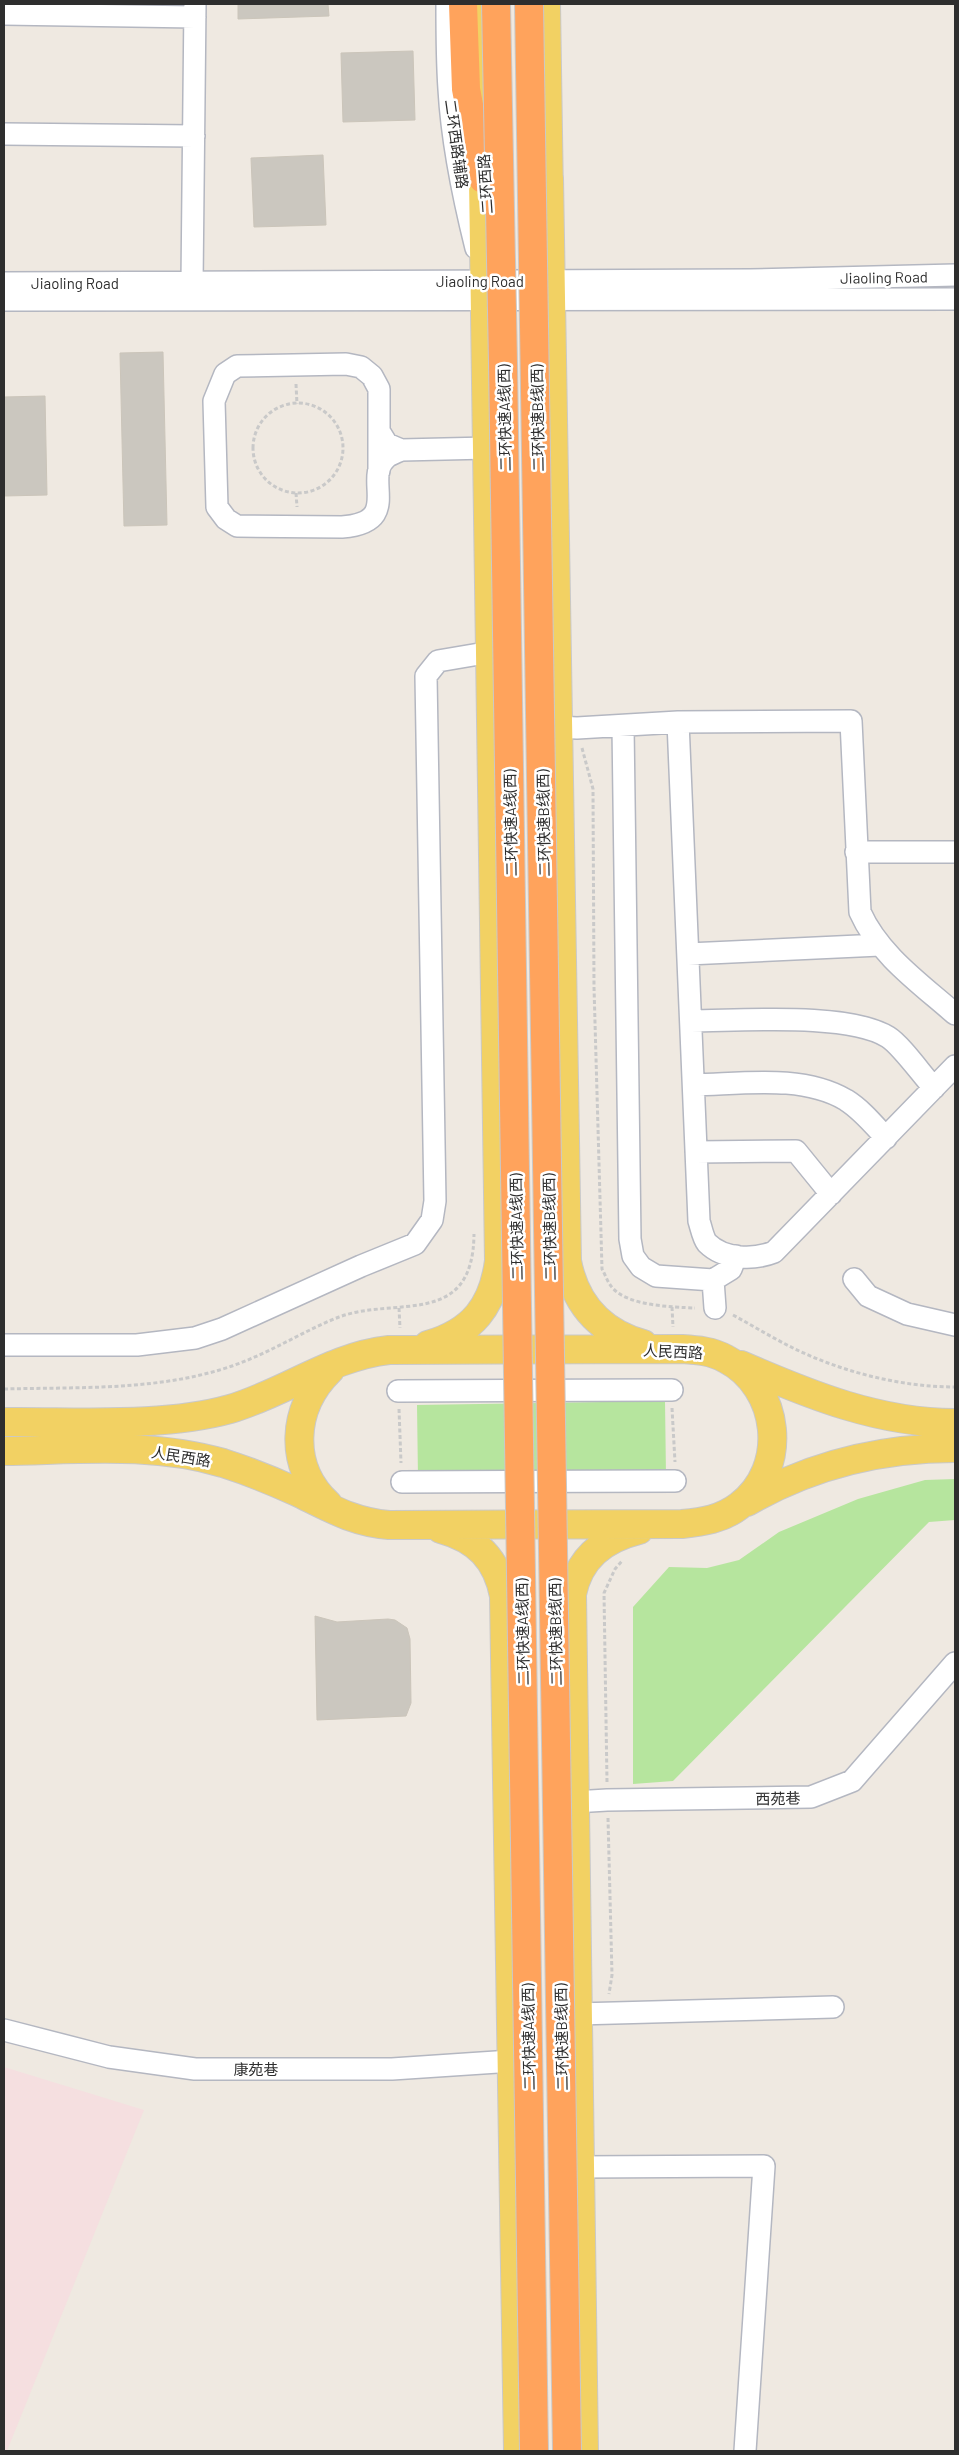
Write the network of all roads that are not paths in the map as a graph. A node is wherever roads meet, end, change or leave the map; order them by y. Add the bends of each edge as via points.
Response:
1 (447, 4) edge
2 (463, 4) edge
3 (480, 4) edge
4 (496, 4) edge
5 (529, 4) edge
6 (546, 4) edge
7 (195, 10) edge
8 (4, 14) edge
9 (4, 134) edge
10 (194, 136) junction
11 (483, 179) junction
12 (955, 275) edge
13 (4, 283) edge
14 (192, 283) junction
15 (493, 290) junction
16 (544, 290) junction
17 (955, 299) edge
18 (4, 300) edge
19 (379, 432) junction
20 (488, 448) junction
21 (401, 450) junction
22 (379, 471) junction
23 (491, 652) junction
24 (678, 722) junction
25 (623, 726) junction
26 (568, 727) junction
27 (856, 852) junction
28 (955, 852) edge
29 (880, 945) junction
30 (688, 954) junction
31 (955, 1014) edge
32 (691, 1021) junction
33 (955, 1066) edge
34 (694, 1086) junction
35 (934, 1088) junction
36 (498, 1110) junction
37 (564, 1110) junction
38 (886, 1138) junction
39 (696, 1152) junction
40 (831, 1194) junction
41 (736, 1256) junction
42 (854, 1279) dead end
43 (714, 1280) junction
44 (715, 1308) road end
45 (955, 1324) edge
46 (678, 1341) junction
47 (395, 1344) junction
48 (4, 1345) edge
49 (724, 1357) junction
50 (348, 1359) junction
51 (672, 1390) road end
52 (398, 1391) road end
53 (4, 1422) edge
54 (955, 1423) edge
55 (955, 1448) edge
56 (4, 1451) edge
57 (675, 1481) road end
58 (402, 1482) road end
59 (723, 1515) junction
60 (347, 1517) junction
61 (682, 1524) junction
62 (390, 1525) junction
63 (955, 1663) edge
64 (506, 1690) junction
65 (572, 1691) junction
66 (574, 1802) junction
67 (833, 2008) dead end
68 (577, 2014) junction
69 (4, 2030) edge
70 (512, 2061) junction
71 (579, 2167) junction
72 (518, 2451) edge
73 (534, 2451) edge
74 (567, 2451) edge
75 (584, 2451) edge
76 (745, 2451) edge

1 - 15 street, 二环西路辅路 via 449,89 455,146 469,218
2 - 11 highway via 467,99
3 - 11 main road, 二环西路
4 - 73 highway, 二环快速A线(西), bridge
5 - 74 highway, 二环快速B线(西), bridge
6 - 16 main road via 549,178
7 - 8 street
7 - 10 street
9 - 10 street
10 - 14 street
11 - 15 main road, 二环西路
12 - 16 street, Jiaoling Road
13 - 14 street, Jiaoling Road
14 - 15 street, Jiaoling Road
15 - 16 street, Jiaoling Road
15 - 16 main road via 520,363
15 - 18 street, Jiaoling Road
15 - 20 main road
16 - 17 street, Jiaoling Road via 750,300
16 - 26 main road
19 - 21 street via 387,444
19 - 22 street
19 - 22 street via 379,389 372,376 360,367 346,364 237,366 225,374 214,401 217,507 238,526 356,526 370,520 378,508
20 - 21 street
20 - 23 main road
21 - 22 street via 386,458
23 - 36 main road
23 - 48 street via 438,661 426,676 435,1201 432,1220 415,1244 195,1338 137,1345
24 - 25 street
24 - 27 street via 851,721
24 - 30 street
25 - 26 street
25 - 43 street via 630,1239 633,1256 641,1267 656,1276
26 - 37 main road
27 - 28 street
27 - 29 street via 860,912
29 - 30 street
29 - 31 street
30 - 32 street
32 - 34 street
32 - 35 street via 810,1020 875,1030 890,1038
33 - 35 street
34 - 38 street via 792,1084 816,1088 846,1100 868,1117
34 - 39 street
35 - 38 street
36 - 37 main road via 511,1134 522,1140 534,1141 546,1138 556,1130
36 - 47 main road via 500,1261 492,1293 476,1319 451,1337 417,1348
37 - 46 main road via 566,1248 576,1293 594,1319 621,1337 655,1347
38 - 40 street
39 - 40 street via 796,1151
39 - 41 street via 699,1221 706,1242 720,1252
40 - 41 street via 774,1252 758,1258
41 - 43 street via 731,1269
42 - 45 street via 868,1296 907,1314
43 - 44 street
46 - 47 main road, 人民西路
46 - 49 main road, 人民西路
47 - 50 main road, 人民西路
49 - 54 main road via 794,1388 859,1410 911,1421
49 - 59 main road, 人民西路 via 740,1367 763,1394 772,1428 769,1462 762,1479 740,1506
50 - 53 main road, 人民西路 via 262,1398 196,1417
50 - 60 main road, 人民西路 via 319,1381 302,1412 299,1429 302,1464 308,1480 324,1501
51 - 52 street
55 - 59 main road via 897,1451 836,1464 783,1484
56 - 60 main road, 人民西路 via 135,1449 188,1454 254,1474
57 - 58 street
59 - 61 main road, 人民西路 via 704,1522
60 - 62 main road, 人民西路
61 - 62 main road, 人民西路
61 - 65 main road via 618,1536 593,1551 582,1565 572,1594
62 - 64 main road via 428,1527 454,1533 476,1544 490,1557 499,1574 504,1596
63 - 66 street, 西苑巷 via 852,1781 844,1785 811,1797
64 - 65 main road via 515,1672 536,1662 559,1668
64 - 70 main road
65 - 66 main road
66 - 68 main road
67 - 68 street
68 - 71 main road
69 - 70 street, 康苑巷 via 109,2057 195,2068 392,2069
70 - 72 main road
71 - 75 main road
71 - 76 street via 764,2166

